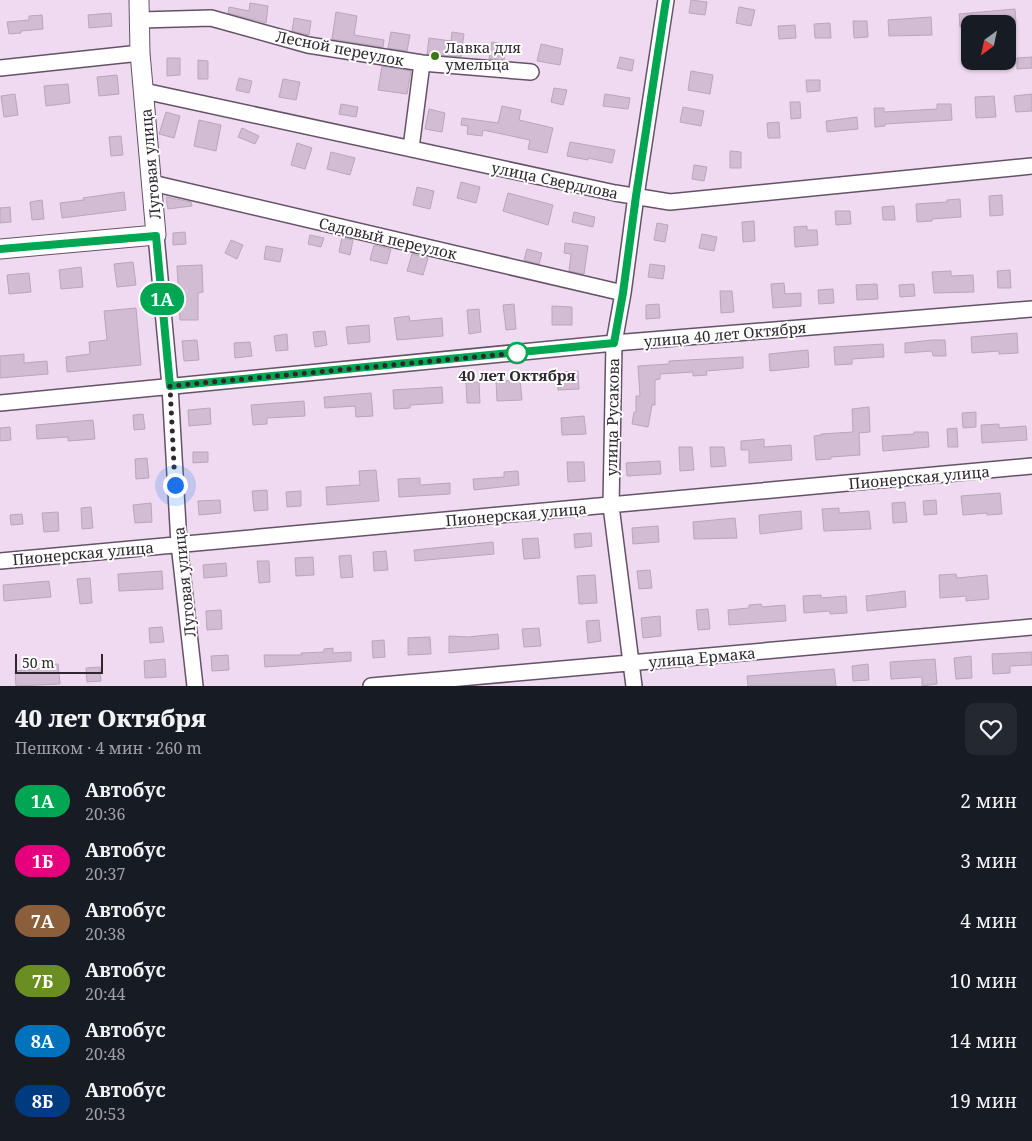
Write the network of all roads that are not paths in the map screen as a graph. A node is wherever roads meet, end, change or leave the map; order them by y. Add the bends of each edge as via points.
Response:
1 (139, 0) edge
2 (666, 0) edge
3 (141, 20) junction
4 (140, 53) junction
5 (422, 63) junction
6 (0, 68) edge
7 (531, 72) dead end
8 (144, 91) junction
9 (411, 148) junction
10 (1032, 166) edge
11 (152, 183) junction
12 (636, 196) junction
13 (156, 236) junction
14 (0, 250) edge
15 (623, 293) junction
16 (1032, 309) edge
17 (614, 343) junction
18 (170, 386) junction
19 (0, 403) edge
20 (1032, 466) edge
21 (611, 506) junction
22 (179, 544) junction
23 (0, 561) edge
24 (1032, 627) edge
25 (632, 664) junction
26 (195, 686) edge
27 (372, 686) edge
28 (634, 686) edge

1 - 3 main road, Луговая улица
2 - 12 street, улица Русакова
3 - 4 main road, Луговая улица
3 - 5 street, Лесной переулок via 211,18 308,45
4 - 6 street
4 - 8 main road, Луговая улица
5 - 7 street, Лесной переулок
5 - 9 street, Лесной переулок
8 - 9 street, улица Свердлова
8 - 11 main road, Луговая улица
9 - 12 street, улица Свердлова
10 - 12 street, улица Свердлова via 670,202
11 - 13 main road, Луговая улица
11 - 15 street, Садовый переулок
12 - 15 street, улица Русакова
13 - 14 main road
13 - 18 street, Луговая улица
15 - 17 street, улица Русакова
16 - 17 street, улица 40 лет Октября
17 - 18 street, улица 40 лет Октября
17 - 21 street, улица Русакова
18 - 19 street, улица 40 лет Октября
18 - 22 street, Луговая улица
20 - 21 street, Пионерская улица
21 - 22 street, Пионерская улица
21 - 25 street, улица Русакова
22 - 23 street, Пионерская улица
22 - 26 street, Луговая улица
24 - 25 street, улица Ермака
25 - 27 street, улица Ермака
25 - 28 street, улица Русакова

